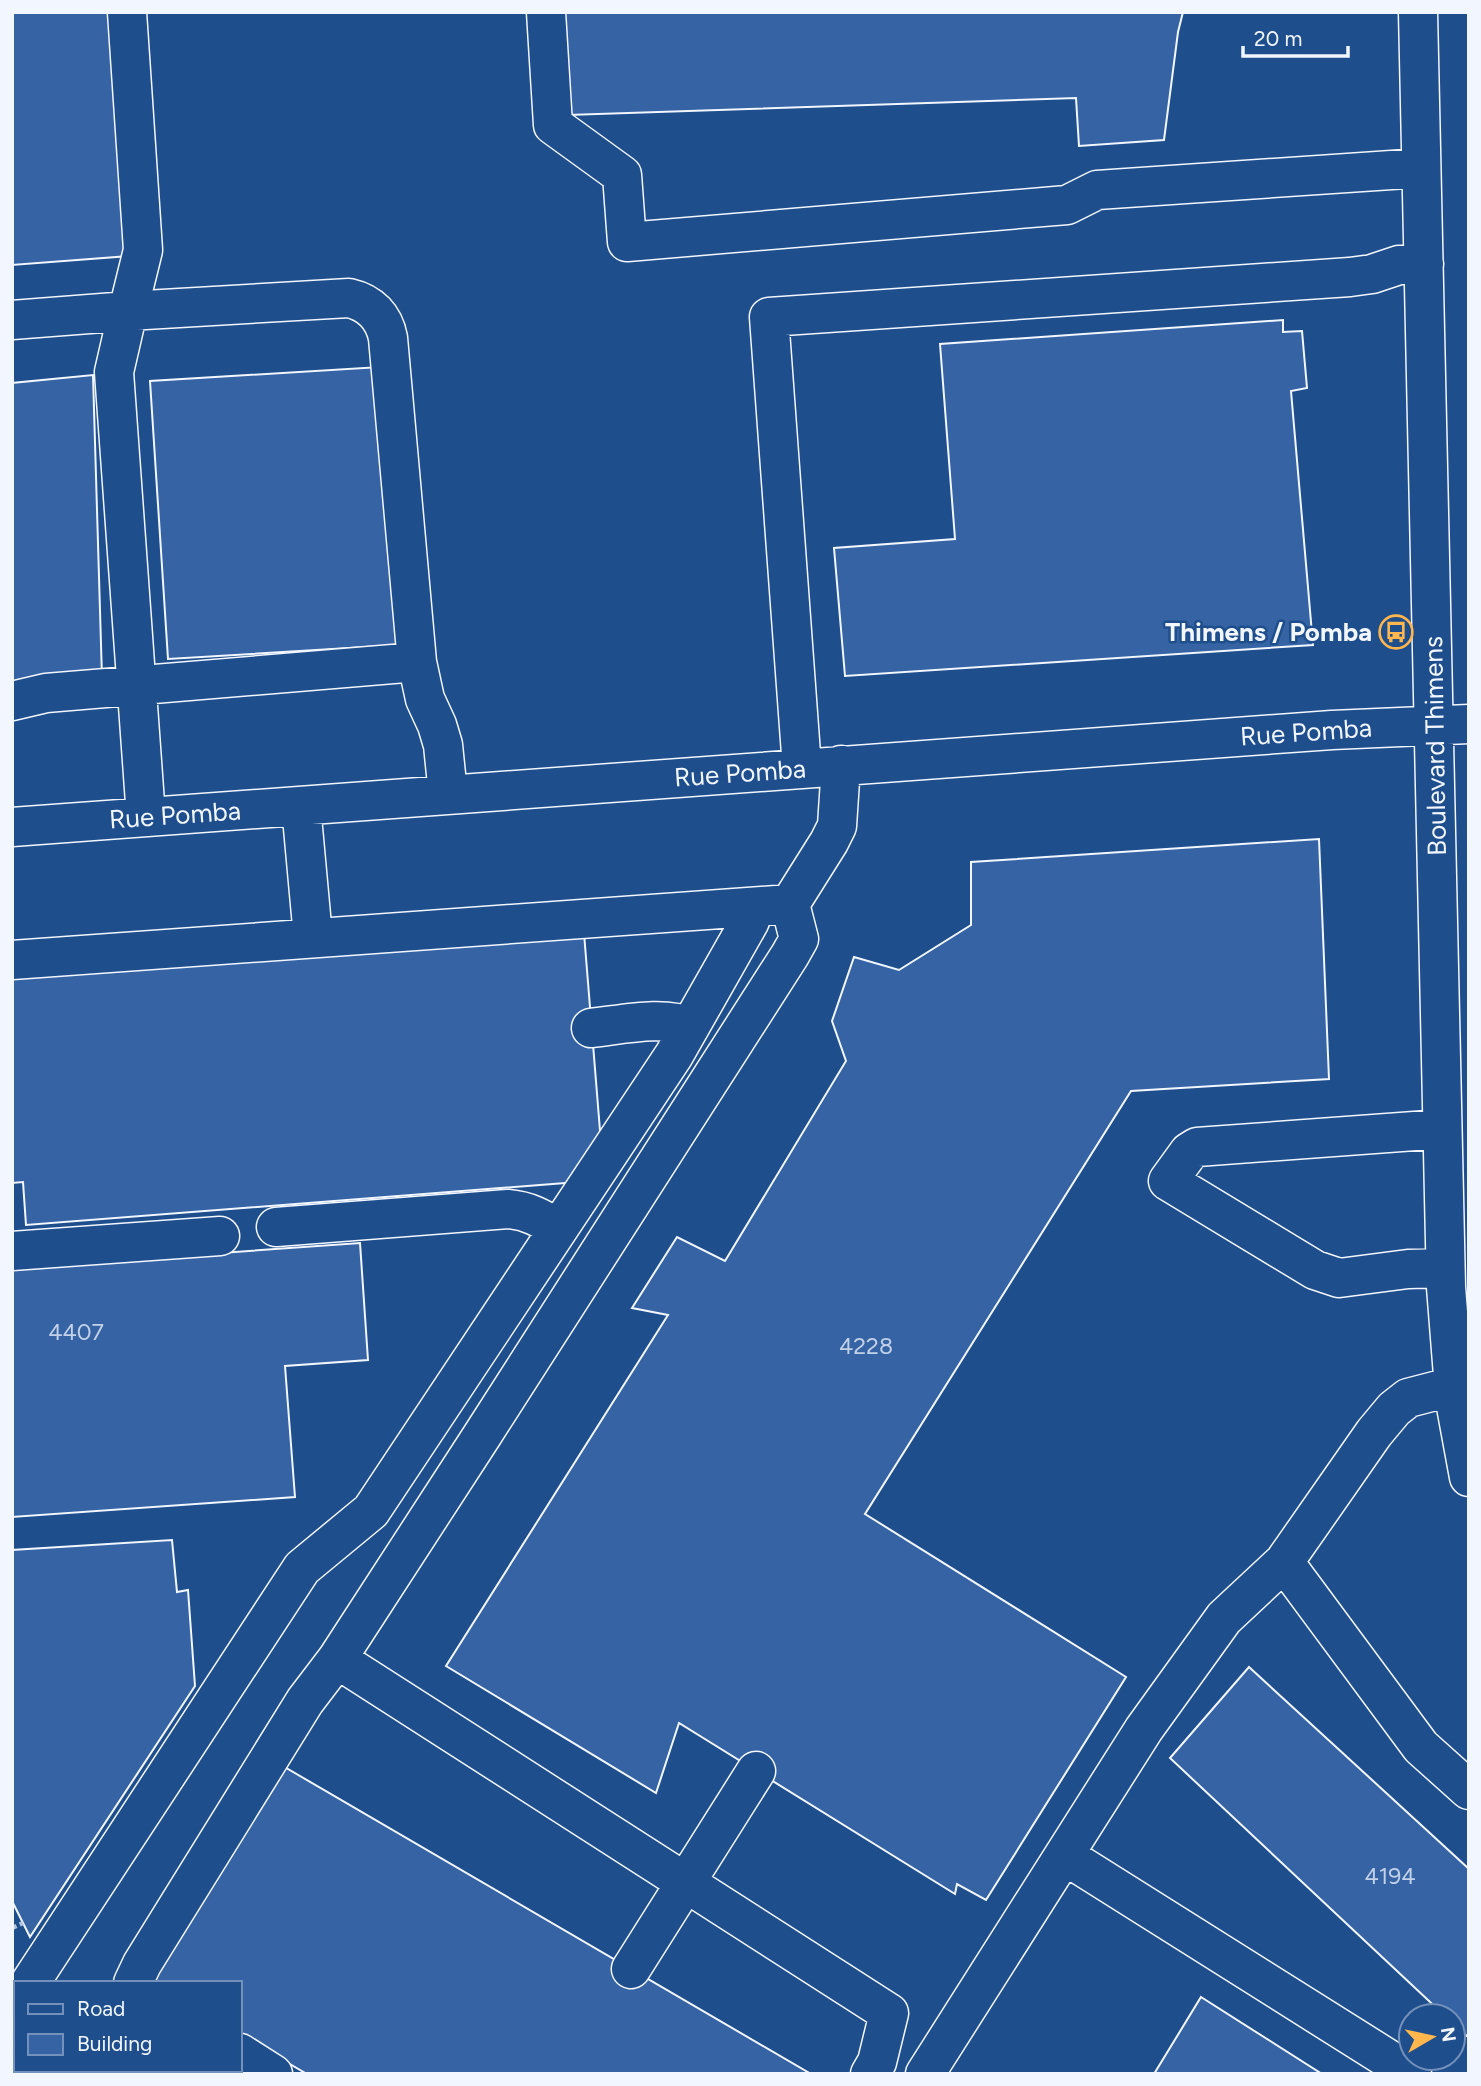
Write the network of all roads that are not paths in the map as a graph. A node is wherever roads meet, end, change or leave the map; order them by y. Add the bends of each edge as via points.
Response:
1 (127, 12) edge
2 (546, 12) edge
3 (1418, 12) edge
4 (1421, 168) junction
5 (1423, 264) junction
6 (128, 311) junction
7 (12, 320) edge
8 (417, 662) junction
9 (135, 685) junction
10 (12, 701) edge
11 (1451, 725) edge
12 (842, 765) junction
13 (802, 768) junction
14 (448, 794) junction
15 (301, 806) junction
16 (146, 817) junction
17 (12, 827) edge
18 (790, 904) junction
19 (751, 906) junction
20 (313, 937) junction
21 (12, 960) edge
22 (690, 1027) junction
23 (591, 1028) dead end
24 (1442, 1129) junction
25 (276, 1227) dead end
26 (558, 1229) junction
27 (220, 1236) dead end
28 (12, 1251) edge
29 (1445, 1268) junction
30 (1454, 1386) junction
31 (1469, 1477) edge
32 (1284, 1562) junction
33 (337, 1659) junction
34 (756, 1771) dead end
35 (1469, 1790) edge
36 (1064, 1855) junction
37 (686, 1883) junction
38 (631, 1969) dead end
39 (31, 1981) edge
40 (134, 1981) edge
41 (242, 2054) edge
42 (273, 2074) edge
43 (870, 2074) edge
44 (925, 2074) edge
45 (1412, 2074) edge

1 - 6 street via 143,250
2 - 4 street via 553,125 622,175 627,242 1067,205 1097,190
3 - 4 street, Boulevard Thimens
4 - 5 street, Boulevard Thimens
5 - 11 street, Boulevard Thimens
5 - 13 street via 1349,277 769,317
6 - 7 street
6 - 8 street via 349,298 366,303 379,315 388,338
6 - 9 street via 114,372
8 - 9 street
8 - 14 street via 443,745
9 - 10 street via 46,693
9 - 16 street
11 - 12 street, Rue Pomba
11 - 24 street, Boulevard Thimens
12 - 13 street, Rue Pomba
12 - 18 street via 837,827
13 - 14 street, Rue Pomba
14 - 15 street, Rue Pomba
15 - 16 street, Rue Pomba
15 - 20 street
16 - 17 street, Rue Pomba
18 - 19 street
18 - 33 street via 799,939 790,955
19 - 20 street
19 - 22 street via 750,921
20 - 21 street
22 - 23 street via 663,1021
22 - 26 street
24 - 29 street, Boulevard Thimens
24 - 29 street via 1197,1147 1168,1181 1329,1276
25 - 26 street via 508,1209 538,1215
26 - 39 street via 371,1511 302,1568
27 - 28 street
29 - 30 street, Boulevard Thimens
30 - 31 street, Boulevard Thimens
30 - 32 street via 1408,1398 1394,1409
32 - 35 street via 1409,1732
32 - 36 street via 1224,1618 1144,1728
33 - 37 street
33 - 40 street via 304,1701
34 - 37 street
36 - 44 street
36 - 45 street
37 - 38 street
37 - 43 street via 889,2014
41 - 42 street

